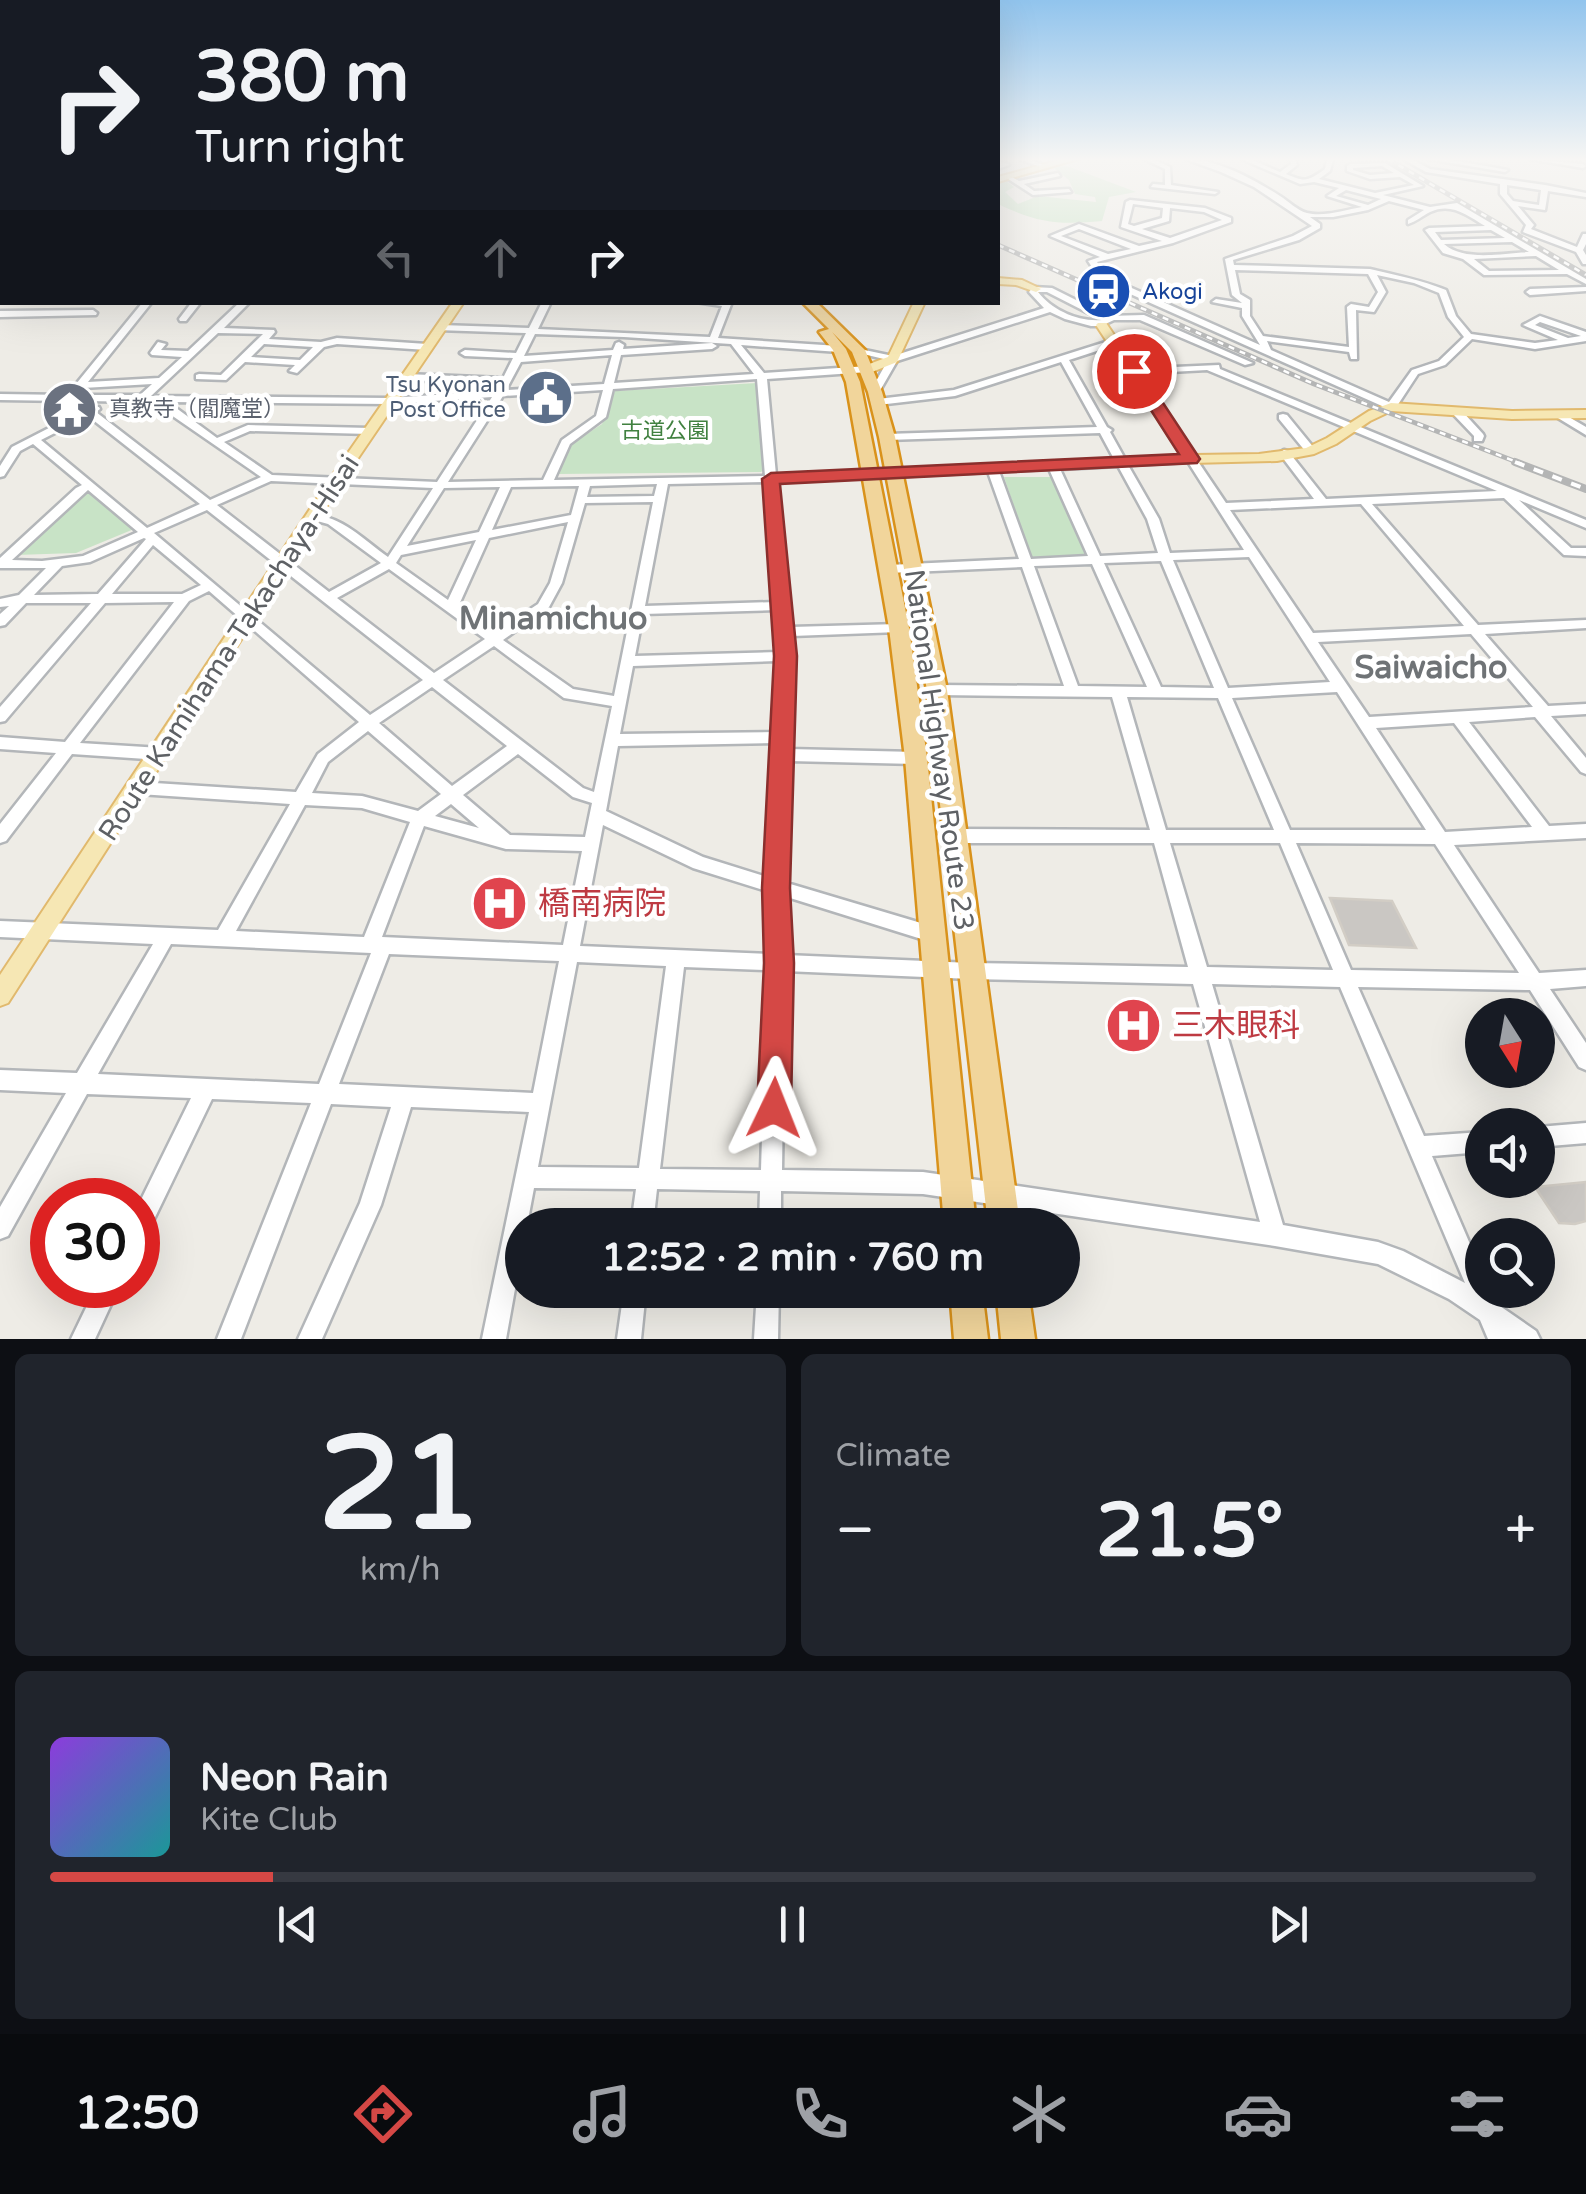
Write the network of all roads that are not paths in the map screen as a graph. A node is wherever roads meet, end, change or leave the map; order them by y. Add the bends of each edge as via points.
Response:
1 (1125, 221) edge
2 (1158, 221) edge
3 (1224, 221) edge
4 (1308, 221) edge
5 (1480, 221) edge
6 (1527, 221) edge
7 (1490, 228) junction
8 (1135, 229) junction
9 (1586, 236) edge
10 (1510, 240) junction
11 (1170, 241) junction
12 (1439, 242) junction
13 (1139, 249) junction
14 (1579, 250) junction
15 (1537, 254) junction
16 (1108, 257) junction
17 (1466, 257) junction
18 (1586, 262) edge
19 (1229, 267) junction
20 (1370, 271) junction
21 (1567, 272) junction
22 (1000, 281) edge
23 (1586, 286) edge
24 (1036, 288) junction
25 (1530, 292) dead end
26 (1216, 302) dead end
27 (72, 305) edge
28 (146, 305) edge
29 (194, 305) edge
30 (243, 305) edge
31 (457, 305) edge
32 (546, 305) edge
33 (728, 305) edge
34 (797, 305) edge
35 (810, 305) edge
36 (919, 305) edge
37 (1246, 306) junction
38 (1050, 310) junction
39 (1552, 311) dead end
40 (0, 312) edge
41 (92, 313) dead end
42 (64, 314) junction
43 (182, 319) dead end
44 (1540, 319) junction
45 (1106, 321) junction
46 (440, 328) junction
47 (216, 330) junction
48 (532, 332) junction
49 (624, 334) junction
50 (1469, 336) junction
51 (1586, 337) edge
52 (1261, 338) junction
53 (712, 340) junction
54 (263, 341) junction
55 (733, 341) junction
56 (1569, 341) junction
57 (1114, 342) junction
58 (161, 344) dead end
59 (321, 345) junction
60 (427, 347) junction
61 (840, 349) junction
62 (1267, 349) junction
63 (464, 353) dead end
64 (618, 353) junction
65 (188, 354) junction
66 (519, 357) junction
67 (1063, 358) junction
68 (244, 359) junction
69 (893, 359) junction
70 (1210, 368) junction
71 (1134, 371) junction
72 (200, 376) dead end
73 (406, 377) junction
74 (762, 377) junction
75 (866, 377) junction
76 (160, 381) junction
77 (506, 381) junction
78 (80, 385) junction
79 (607, 387) junction
80 (500, 393) junction
81 (0, 396) edge
82 (70, 397) junction
83 (107, 398) junction
84 (143, 398) junction
85 (162, 398) junction
86 (389, 400) junction
87 (1391, 407) junction
88 (1457, 412) junction
89 (90, 414) junction
90 (1586, 414) edge
91 (1562, 416) junction
92 (1283, 417) dead end
93 (1355, 428) junction
94 (1107, 430) junction
95 (370, 431) junction
96 (1586, 432) edge
97 (887, 438) junction
98 (33, 439) junction
99 (1478, 439) dead end
100 (216, 442) junction
101 (1310, 450) junction
102 (1284, 453) junction
103 (1191, 459) junction
104 (1126, 465) junction
105 (1054, 468) junction
106 (993, 470) junction
107 (0, 474) edge
108 (883, 474) junction
109 (269, 478) junction
110 (771, 479) junction
111 (338, 481) junction
112 (586, 482) junction
113 (506, 484) junction
114 (547, 484) junction
115 (439, 485) junction
116 (89, 486) junction
117 (661, 490) junction
118 (1508, 494) junction
119 (581, 500) junction
120 (1364, 502) junction
121 (1323, 503) junction
122 (209, 504) junction
123 (1223, 508) junction
124 (314, 518) junction
125 (576, 518) junction
126 (1586, 524) edge
127 (150, 536) junction
128 (483, 537) junction
129 (1586, 552) edge
130 (1253, 553) junction
131 (1166, 557) junction
132 (392, 558) junction
133 (1096, 560) junction
134 (284, 563) junction
135 (1026, 563) junction
136 (0, 564) edge
137 (57, 564) junction
138 (914, 568) junction
139 (888, 569) junction
140 (210, 586) junction
141 (329, 597) junction
142 (101, 598) junction
143 (184, 598) junction
144 (22, 599) junction
145 (0, 604) edge
146 (782, 606) junction
147 (451, 608) junction
148 (638, 610) junction
149 (249, 618) junction
150 (0, 622) edge
151 (1586, 624) edge
152 (899, 628) junction
153 (1473, 630) junction
154 (785, 632) junction
155 (1308, 638) junction
156 (497, 640) junction
157 (786, 656) junction
158 (628, 661) junction
159 (435, 681) junction
160 (1340, 687) junction
161 (937, 690) junction
162 (1073, 692) junction
163 (1118, 692) junction
164 (1156, 692) junction
165 (1225, 693) junction
166 (620, 702) junction
167 (1585, 711) edge
168 (1542, 712) junction
169 (0, 718) edge
170 (1458, 718) junction
171 (368, 723) junction
172 (1364, 723) junction
173 (614, 740) junction
174 (0, 744) edge
175 (518, 746) junction
176 (782, 746) junction
177 (68, 748) junction
178 (161, 754) junction
179 (916, 758) junction
180 (1586, 768) edge
181 (139, 788) junction
182 (449, 795) junction
183 (299, 798) junction
184 (599, 808) junction
185 (420, 818) junction
186 (3, 828) edge
187 (1586, 831) edge
188 (1545, 833) junction
189 (954, 836) junction
190 (1160, 837) junction
191 (1286, 837) junction
192 (1439, 838) junction
193 (506, 842) junction
194 (593, 844) junction
195 (776, 888) junction
196 (0, 929) edge
197 (44, 930) junction
198 (931, 934) junction
199 (167, 935) junction
200 (223, 939) junction
201 (376, 946) junction
202 (570, 954) junction
203 (676, 958) junction
204 (779, 963) junction
205 (934, 970) junction
206 (971, 971) junction
207 (1200, 976) junction
208 (1347, 978) junction
209 (1586, 978) edge
210 (1534, 982) junction
211 (0, 994) edge
212 (1586, 1060) edge
213 (0, 1080) edge
214 (83, 1084) junction
215 (206, 1089) junction
216 (326, 1093) junction
217 (404, 1097) junction
218 (541, 1103) junction
219 (1586, 1132) edge
220 (1555, 1135) edge
221 (1465, 1143) edge
222 (1420, 1147) junction
223 (526, 1176) junction
224 (648, 1178) junction
225 (772, 1181) junction
226 (160, 1183) edge
227 (956, 1188) junction
228 (1001, 1196) junction
229 (644, 1208) edge
230 (771, 1208) edge
231 (958, 1208) edge
232 (1002, 1208) edge
233 (0, 1228) edge
234 (1275, 1235) junction
235 (98, 1308) edge
236 (633, 1308) edge
237 (767, 1308) edge
238 (968, 1308) edge
239 (1014, 1308) edge
240 (1489, 1314) junction
241 (82, 1339) edge
242 (229, 1339) edge
243 (310, 1339) edge
244 (494, 1339) edge
245 (629, 1339) edge
246 (766, 1339) edge
247 (971, 1339) edge
248 (1018, 1339) edge
249 (1500, 1339) edge
250 (1528, 1339) edge

1 - 8 street
2 - 8 street
3 - 11 street
4 - 19 street via 1316,227 1229,259
5 - 7 street
6 - 14 street via 1526,230
7 - 10 street
7 - 12 street via 1429,230
8 - 11 street
9 - 14 street
10 - 12 street
10 - 15 street
11 - 13 street
12 - 17 street
13 - 16 street
13 - 16 street via 1079,226 1054,236
14 - 18 street
15 - 17 street
15 - 21 street
16 - 62 street via 1092,261 1104,279
17 - 21 street via 1493,274
19 - 20 street
19 - 37 street via 1236,296
20 - 50 street via 1440,290
20 - 52 street via 1382,292 1371,310 1352,307 1354,354
21 - 23 street
22 - 24 main road
23 - 25 street
24 - 38 street via 1040,304
24 - 45 street
26 - 37 street
27 - 42 street
28 - 78 street
29 - 43 street
30 - 47 street
31 - 46 main road, Route Kamihama-Takachaya-Hisai
32 - 48 street
33 - 53 street
34 - 61 highway, National Highway Route 23
35 - 75 highway
36 - 69 main road
37 - 52 street
38 - 45 street
38 - 69 street
39 - 44 street
40 - 42 street
41 - 42 street
44 - 51 street
44 - 56 street via 1527,324
45 - 57 main road
45 - 70 street via 1141,317 1249,363
46 - 48 street
46 - 60 main road, Route Kamihama-Takachaya-Hisai
47 - 54 street via 271,332
47 - 65 street
48 - 49 street
48 - 66 street
49 - 53 street
49 - 64 street
50 - 56 street via 1530,346
50 - 87 street via 1442,363 1415,372
51 - 56 street
52 - 62 street
53 - 55 street
54 - 59 street
54 - 68 street
55 - 61 street
55 - 64 street
55 - 74 street
57 - 67 street
57 - 71 main road
58 - 65 street via 155,353
59 - 60 street
59 - 68 street via 298,367
60 - 73 main road, Route Kamihama-Takachaya-Hisai
61 - 75 highway, National Highway Route 23
62 - 87 street
63 - 66 street
64 - 66 street
64 - 79 street
65 - 76 street
66 - 77 street
67 - 75 street via 955,393
67 - 94 street
68 - 72 street via 223,378
69 - 75 main road
69 - 75 street
69 - 75 street
70 - 71 street
70 - 93 street
71 - 103 main road
73 - 77 street
73 - 86 main road, Route Kamihama-Takachaya-Hisai
74 - 75 street
74 - 79 street
74 - 110 street
75 - 97 highway, National Highway Route 23
75 - 108 highway, National Highway Route 23
76 - 78 street
76 - 84 street
77 - 80 street
78 - 82 street
79 - 80 street
79 - 114 street via 601,417 566,442
80 - 86 street
80 - 115 street
81 - 82 street
82 - 83 street
82 - 89 street
83 - 84 street
83 - 89 street
84 - 85 street
85 - 86 street
85 - 100 street
86 - 95 main road, Route Kamihama-Takachaya-Hisai
87 - 88 main road
87 - 93 main road
88 - 91 main road
88 - 99 street
89 - 98 street
89 - 122 street
90 - 91 main road
91 - 96 street
92 - 101 street
93 - 101 main road
93 - 118 street
94 - 97 street
94 - 104 street
95 - 100 street via 248,428
95 - 111 main road, Route Kamihama-Takachaya-Hisai
97 - 108 highway, National Highway Route 23
98 - 107 street via 9,456
98 - 116 street
100 - 109 street
101 - 102 main road
102 - 103 main road
102 - 121 street
103 - 104 street
103 - 123 street
104 - 105 street
104 - 131 street
105 - 106 street
105 - 133 street
106 - 108 street
106 - 135 street
108 - 110 street
108 - 138 highway, National Highway Route 23
108 - 139 highway, National Highway Route 23
109 - 111 street
109 - 122 street
110 - 117 street
110 - 146 street
111 - 115 street
111 - 124 main road, Route Kamihama-Takachaya-Hisai
112 - 114 street
112 - 117 street
112 - 119 street
113 - 114 street
113 - 115 street
113 - 128 street
115 - 132 street
116 - 127 street
116 - 136 street
117 - 119 street
117 - 148 street
118 - 120 street
118 - 126 street
118 - 129 street via 1568,552
119 - 125 street
120 - 121 street
120 - 153 street
121 - 123 street
122 - 127 street
122 - 134 street
123 - 130 street
124 - 132 street
124 - 134 main road, Route Kamihama-Takachaya-Hisai
125 - 128 street
125 - 156 street via 549,598
127 - 137 street
127 - 140 street
127 - 142 street
128 - 132 street
128 - 147 street
130 - 131 street
130 - 155 street
131 - 133 street
131 - 165 street
132 - 141 street
132 - 147 street
133 - 135 street
133 - 164 street
134 - 141 street
134 - 149 main road, Route Kamihama-Takachaya-Hisai
135 - 138 street
135 - 162 street
136 - 137 street
137 - 144 street
138 - 139 street
138 - 161 highway, National Highway Route 23
139 - 152 highway, National Highway Route 23
140 - 143 street
140 - 149 street
141 - 159 street
142 - 143 street
142 - 144 street
142 - 169 street
143 - 177 street
144 - 145 street
144 - 150 street
146 - 148 street
146 - 154 street
147 - 156 street
148 - 158 street
149 - 171 street
149 - 178 main road, Route Kamihama-Takachaya-Hisai
151 - 153 street
152 - 154 street
152 - 179 highway, National Highway Route 23
153 - 155 street
153 - 168 street
154 - 157 street
155 - 160 street
156 - 159 street
156 - 166 street via 569,694
157 - 158 street
157 - 176 street
158 - 166 street
159 - 171 street
159 - 175 street
160 - 165 street
160 - 172 street
161 - 162 street
161 - 189 highway, National Highway Route 23
162 - 163 street
163 - 164 street
163 - 190 street
164 - 165 street
165 - 191 street
166 - 173 street
167 - 168 street
168 - 170 street
168 - 180 street
170 - 172 street
170 - 188 street
171 - 182 street
171 - 183 street via 322,758
172 - 192 street
173 - 176 street
173 - 184 street
174 - 177 street
175 - 182 street
175 - 184 street
176 - 179 street
176 - 195 street
177 - 178 street
177 - 186 street
178 - 181 main road, Route Kamihama-Takachaya-Hisai
179 - 198 highway, National Highway Route 23
181 - 183 street
181 - 197 main road, Route Kamihama-Takachaya-Hisai
182 - 185 street
182 - 193 street
183 - 185 street via 362,802
183 - 200 street
184 - 194 street
184 - 195 street via 699,863
185 - 193 street
185 - 201 street
187 - 188 street
188 - 192 street
189 - 190 street
189 - 206 highway, National Highway Route 23
190 - 191 street
190 - 207 street
191 - 192 street
191 - 208 street
192 - 210 street
193 - 194 street
194 - 202 street
195 - 198 street
195 - 204 street
196 - 197 street
197 - 199 street
197 - 211 main road, Route Kamihama-Takachaya-Hisai
198 - 205 highway, National Highway Route 23
199 - 200 street
199 - 214 street
200 - 201 street
201 - 202 street
201 - 216 street
202 - 203 street
202 - 218 street
203 - 204 street
203 - 224 street
204 - 205 street
204 - 225 street
205 - 206 street
205 - 227 highway, National Highway Route 23
206 - 207 street
206 - 228 highway, National Highway Route 23
207 - 208 street
207 - 234 street
208 - 210 street
208 - 222 street
209 - 210 street
210 - 212 street
213 - 214 street
214 - 215 street
214 - 233 street
215 - 216 street
215 - 226 street
216 - 217 street
216 - 242 street
217 - 218 street
217 - 243 street via 370,1205
218 - 223 street
219 - 220 street
221 - 222 street
222 - 240 street
223 - 224 street
223 - 244 street
224 - 225 street
224 - 229 street
225 - 227 street
225 - 230 street
227 - 228 street
227 - 231 highway, National Highway Route 23
228 - 232 highway, National Highway Route 23
228 - 234 street
234 - 240 street via 1378,1253 1425,1272
235 - 241 street
236 - 245 street
237 - 246 street
238 - 247 highway
239 - 248 highway
240 - 249 street
240 - 250 street

